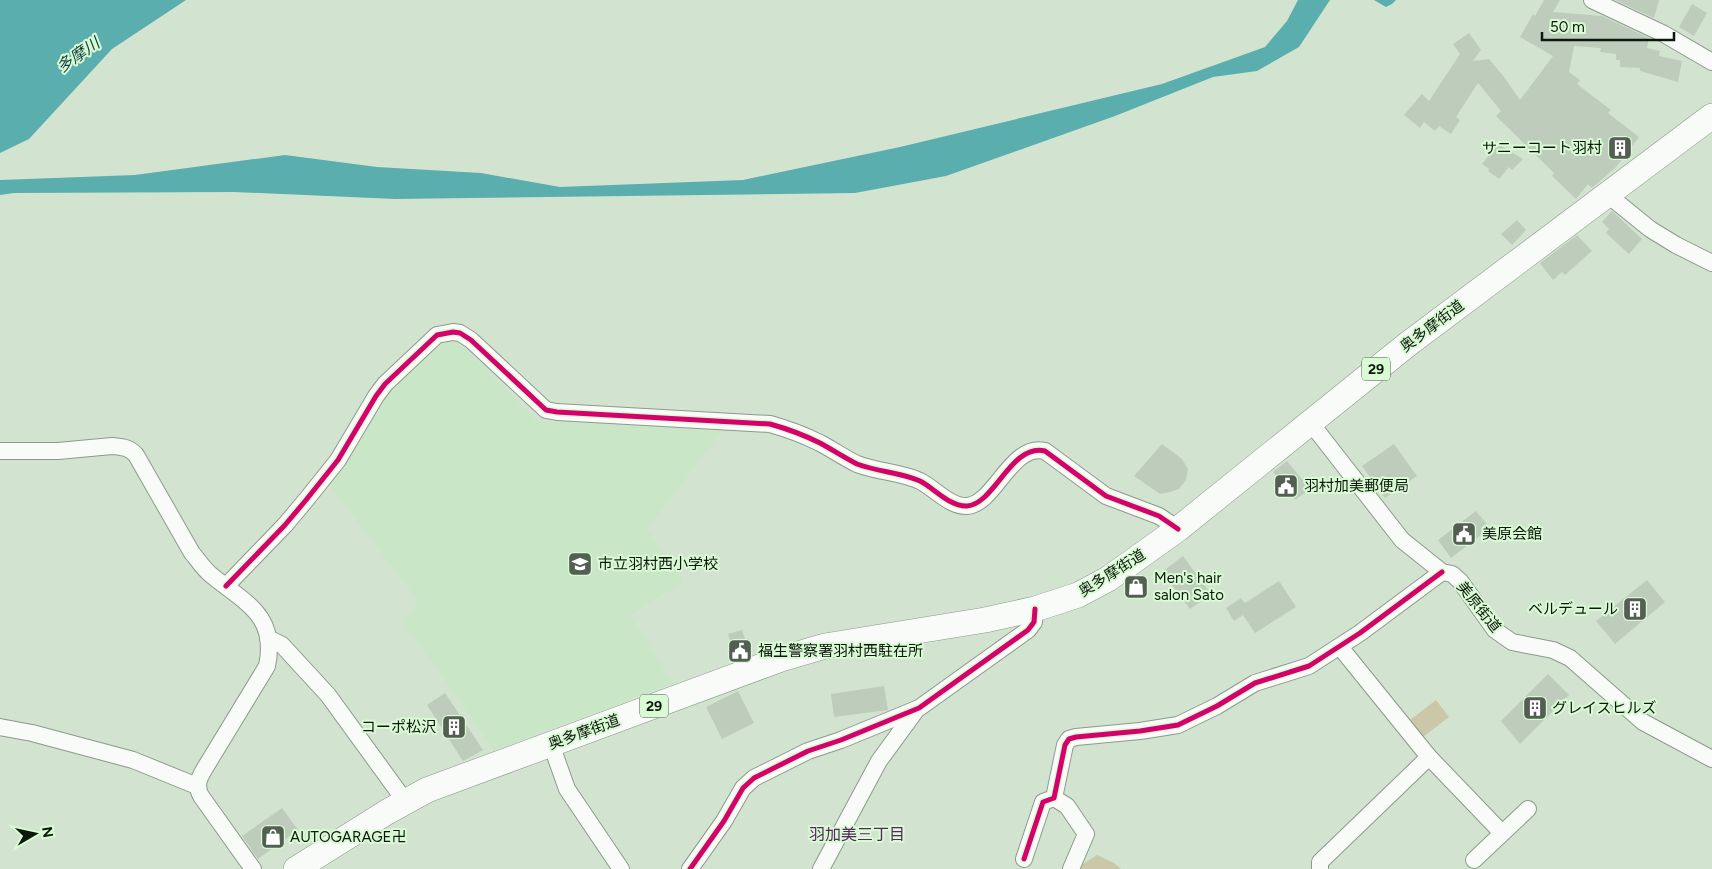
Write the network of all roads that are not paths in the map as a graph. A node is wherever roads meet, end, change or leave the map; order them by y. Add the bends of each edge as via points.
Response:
1 (1592, 0) edge
2 (1712, 62) edge
3 (1712, 116) edge
4 (1608, 195) junction
5 (1712, 264) edge
6 (1310, 422) junction
7 (0, 451) edge
8 (1178, 529) junction
9 (1442, 572) junction
10 (226, 586) junction
11 (1035, 610) junction
12 (268, 638) junction
13 (1340, 647) junction
14 (918, 708) junction
15 (0, 727) edge
16 (551, 744) junction
17 (1429, 757) junction
18 (1712, 759) edge
19 (197, 786) junction
20 (1054, 798) junction
21 (405, 801) junction
22 (1528, 810) dead end
23 (1502, 833) junction
24 (1024, 859) dead end
25 (1474, 860) dead end
26 (308, 867) edge
27 (253, 869) edge
28 (621, 869) edge
29 (690, 869) edge
30 (821, 869) edge
31 (1071, 869) edge
32 (1320, 869) edge

1 - 2 street via 1664,34
3 - 4 main road, 奥多摩街道 / 29
4 - 5 street via 1650,229
4 - 6 main road, 奥多摩街道 / 29 via 1408,344
6 - 8 main road, 奥多摩街道 / 29
6 - 9 street, 美原街道 via 1402,540
7 - 10 street via 58,451 112,446 132,450 192,553 210,574
8 - 10 street via 1159,516 1106,496 1045,451 1033,450 1018,460 980,501 963,506 921,482 855,463 819,442 770,424 546,410 471,340 453,332 437,335 385,384 338,460 285,525
8 - 11 main road, 奥多摩街道 / 29 via 1098,585
9 - 13 street
9 - 18 street, 美原街道 via 1452,574 1460,582 1495,630 1506,638 1553,650 1570,658 1643,722
10 - 12 street via 257,612
11 - 14 street via 1034,622 1028,630
11 - 16 main road, 奥多摩街道 / 29 via 811,650
12 - 19 street via 267,666
12 - 21 street via 282,645 328,695
13 - 17 street
13 - 20 street via 1309,666 1255,683 1178,725 1069,739
14 - 29 street via 808,751 754,778 743,788
14 - 30 street via 879,761
15 - 19 street via 133,760
16 - 21 main road, 奥多摩街道 / 29 via 449,781
16 - 28 street via 567,789
17 - 23 street
17 - 32 street via 1320,862
19 - 27 street
20 - 24 street via 1043,802
20 - 31 street via 1067,806 1086,834
21 - 26 main road, 奥多摩街道 / 29
22 - 23 street
23 - 25 street

